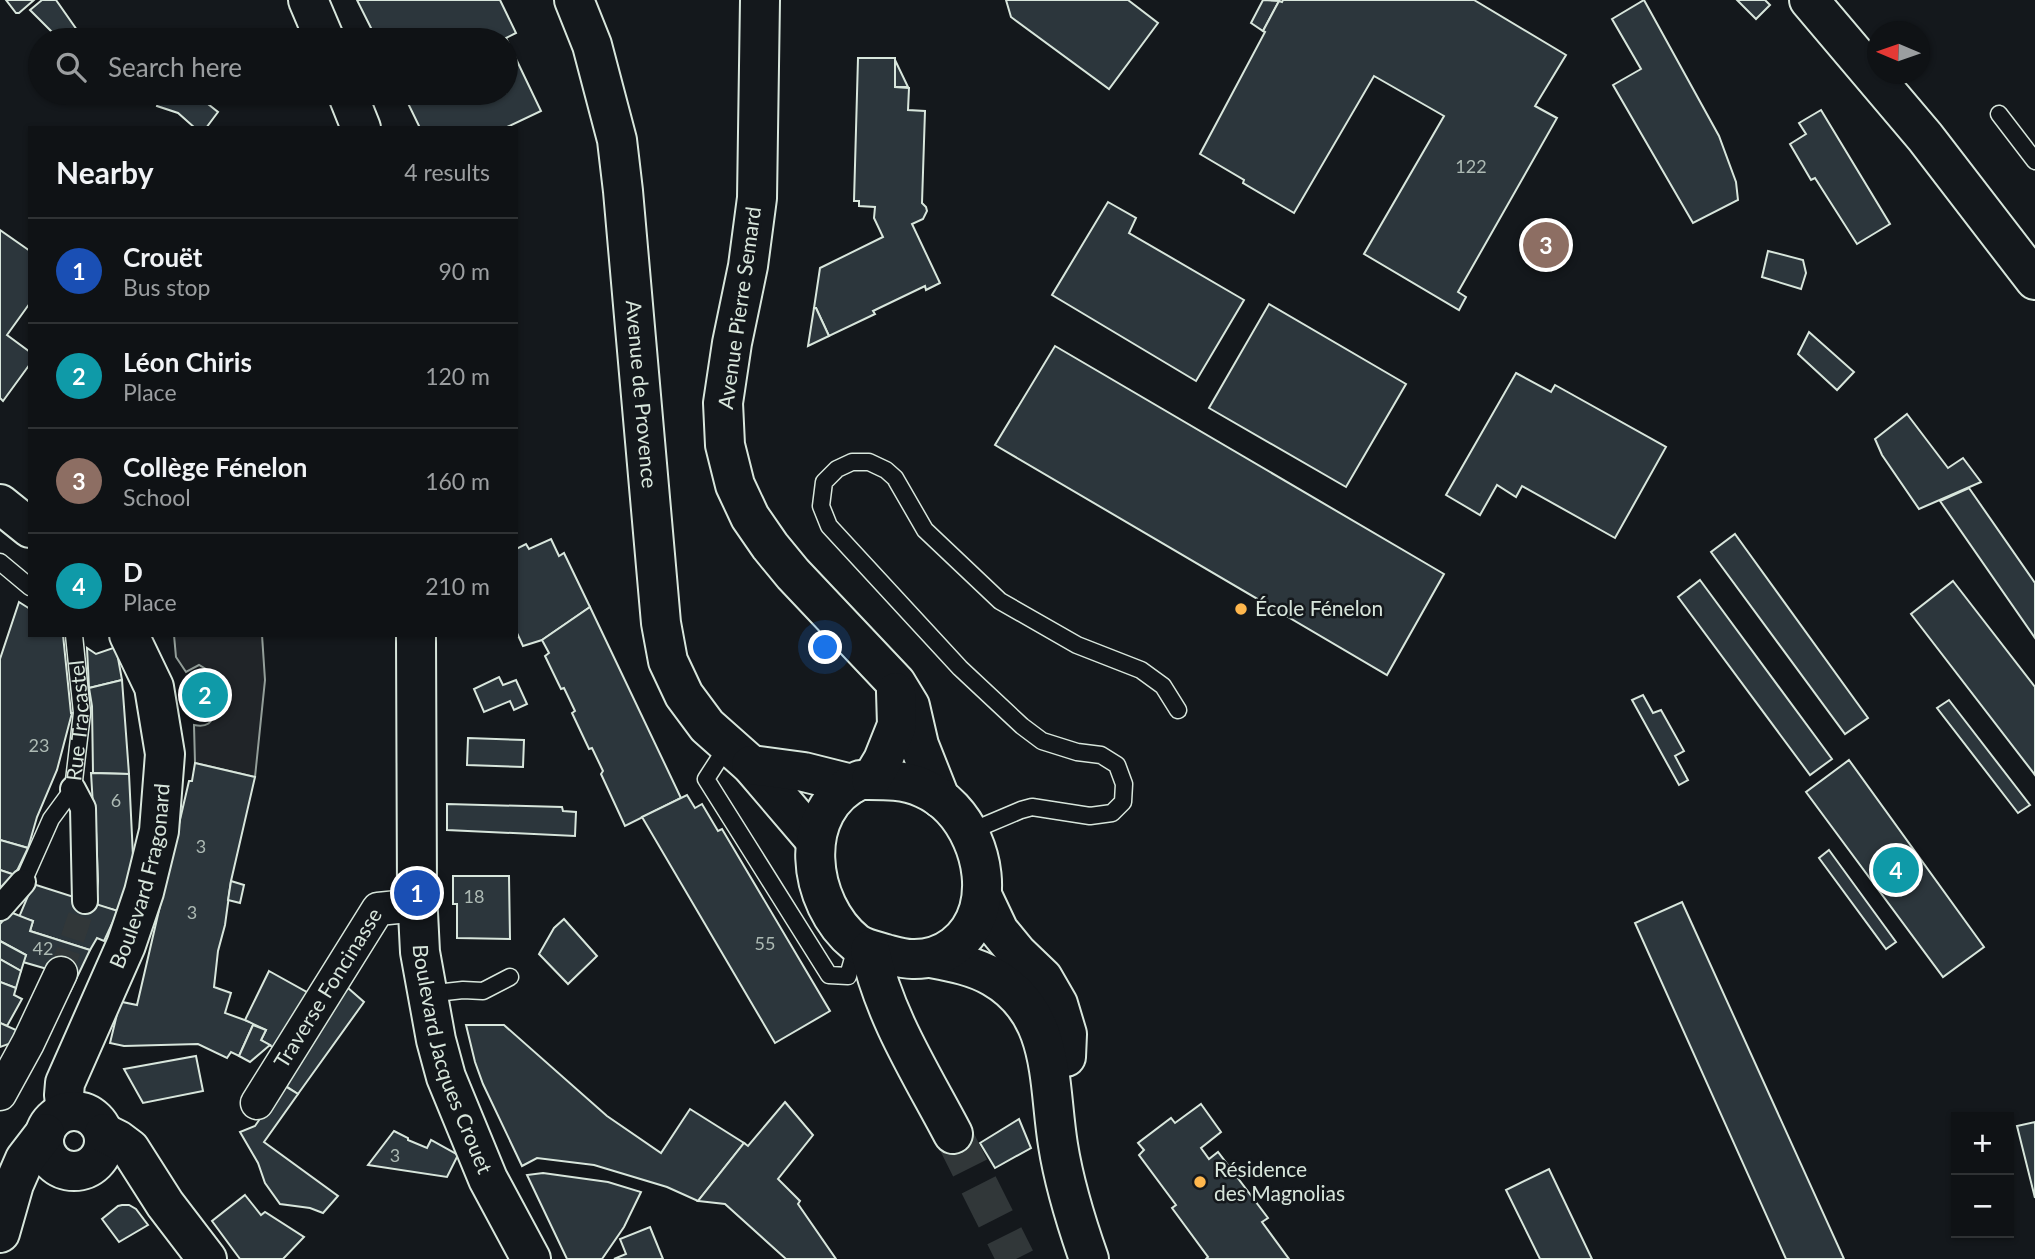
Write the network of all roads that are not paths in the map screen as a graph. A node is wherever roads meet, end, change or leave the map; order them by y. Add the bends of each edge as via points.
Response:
1 (308, 0) edge
2 (574, 0) edge
3 (760, 0) edge
4 (1809, 0) edge
5 (319, 28) edge
6 (351, 105) edge
7 (1999, 114) dead end
8 (360, 126) edge
9 (2035, 161) edge
10 (2035, 280) edge
11 (0, 562) edge
12 (28, 585) edge
13 (74, 637) edge
14 (130, 637) edge
15 (416, 637) edge
16 (896, 683) junction
17 (1178, 710) dead end
18 (740, 755) junction
19 (862, 782) junction
20 (73, 789) junction
21 (940, 798) junction
22 (969, 832) junction
23 (815, 840) junction
24 (23, 882) joint
25 (982, 895) junction
26 (85, 901) tunnel mouth
27 (418, 905) junction
28 (0, 908) edge
29 (864, 947) junction
30 (931, 958) junction
31 (61, 973) tunnel mouth
32 (510, 977) dead end
33 (427, 994) junction
34 (0, 1094) edge
35 (257, 1103) dead end
36 (1054, 1114) junction
37 (55, 1122) junction
38 (104, 1133) junction
39 (953, 1134) tunnel mouth
40 (81, 1170) junction
41 (165, 1204) junction
42 (3, 1223) edge
43 (207, 1259) edge
44 (531, 1259) edge
45 (1089, 1259) edge

1 - 5 main road
2 - 18 main road, Avenue de Provence via 592,45 617,140 668,660 684,695 707,726
3 - 16 main road, Avenue Pierre Semard via 757,198 723,403 725,445 735,485 770,546
4 - 10 main road via 1925,137
6 - 8 main road
7 - 9 lane
11 - 12 lane
13 - 20 lane, Rue Tracastel via 82,713
14 - 37 main road, Boulevard Fragonard via 153,687 165,754 159,831 126,945 65,1083
15 - 27 main road, Boulevard Jacques Crouet
16 - 19 main road via 897,725 883,760
16 - 21 main road, Avenue Pierre Semard via 910,706 919,745
17 - 22 lane via 1163,686 1141,670 1077,645 1000,601 925,530 886,470 869,462 852,462 837,469 824,482 821,506 839,537 960,668 1022,726 1042,741 1101,755 1117,765 1124,784 1123,802 1112,813 1090,816 1032,807
18 - 19 main road
18 - 23 main road, Avenue de Provence
18 - 29 lane via 706,779 829,975 848,976
19 - 21 main road via 908,783
19 - 23 main road via 836,798
20 - 24 lane, Rue Tracastel via 51,819
20 - 26 street via 83,808
21 - 22 main road
22 - 25 main road
23 - 29 main road via 820,888 833,915
24 - 28 street, Rue Tracastel
25 - 30 main road via 974,925 950,951
25 - 36 main road via 999,931 1043,978 1058,1004 1067,1034 1066,1074
27 - 33 main road, Boulevard Jacques Crouet
27 - 35 street, Traverse Foncinasse via 378,909
29 - 30 main road via 910,960
29 - 39 main road via 886,1004
30 - 36 main road via 992,977 1034,1016 1045,1045
31 - 34 street
32 - 33 lane via 483,991
33 - 44 main road, Boulevard Jacques Crouet via 446,1077
36 - 45 main road
37 - 38 main road via 84,1112
37 - 40 main road via 43,1142 45,1151 56,1166
37 - 42 main road via 25,1159
38 - 40 main road via 102,1153
38 - 41 main road via 130,1149
40 - 41 main road via 115,1175
40 - 42 main road via 47,1182
41 - 43 main road

